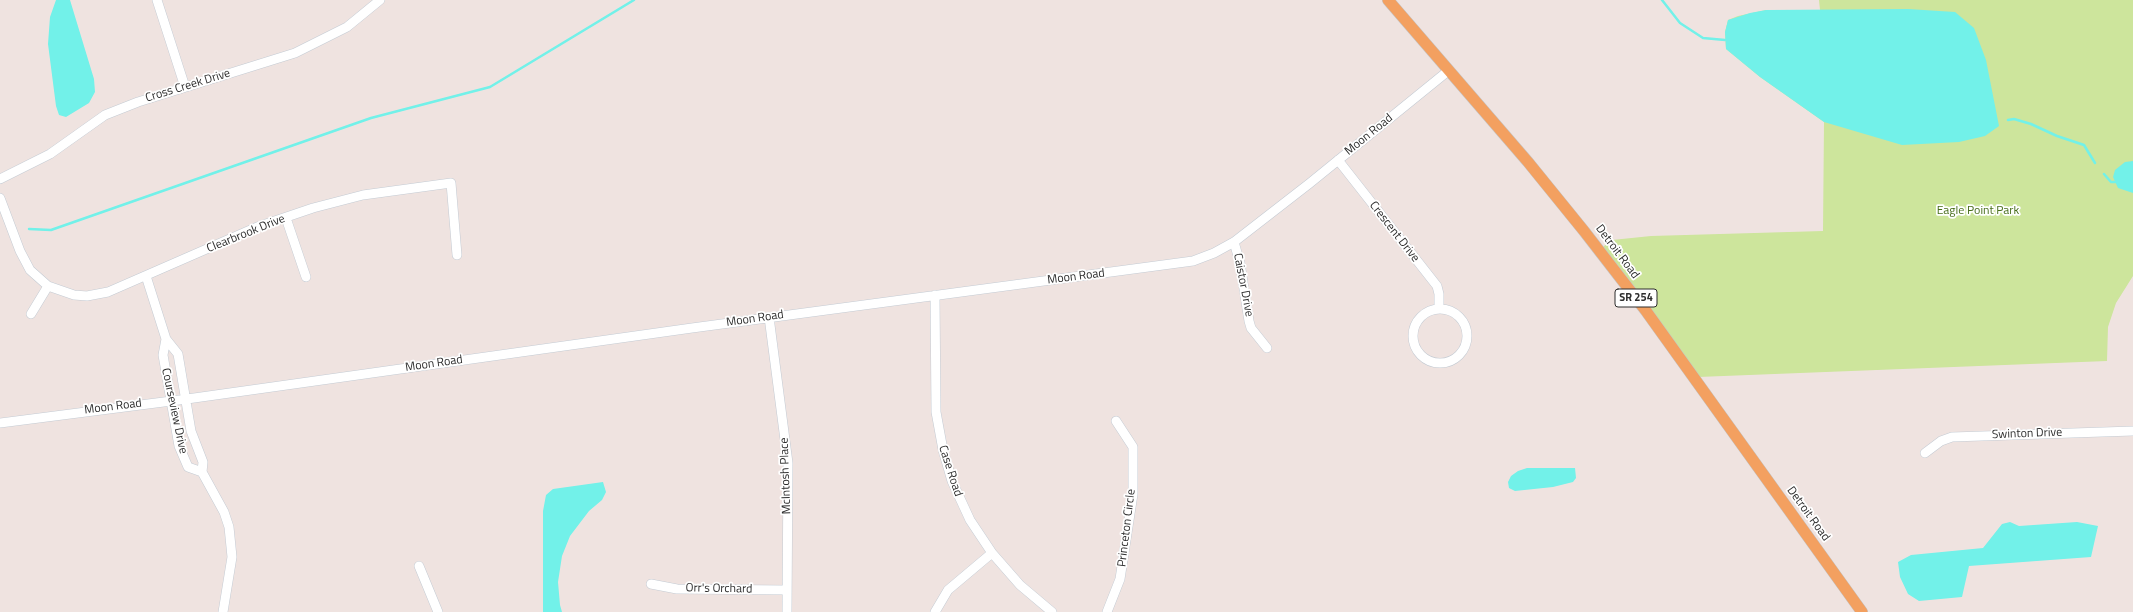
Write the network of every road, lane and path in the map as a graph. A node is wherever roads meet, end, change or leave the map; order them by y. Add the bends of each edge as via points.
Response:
1 (157, 0) edge
2 (380, 0) edge
3 (1388, 0) edge
4 (1448, 71) junction
5 (185, 87) junction
6 (1338, 160) junction
7 (0, 179) edge
8 (0, 198) edge
9 (286, 218) junction
10 (1234, 242) junction
11 (457, 255) dead end
12 (146, 276) junction
13 (306, 277) dead end
14 (48, 286) junction
15 (935, 295) junction
16 (1439, 308) junction
17 (31, 314) dead end
18 (769, 317) junction
19 (166, 339) junction
20 (1267, 348) dead end
21 (187, 398) junction
22 (170, 401) junction
23 (1116, 421) dead end
24 (0, 423) edge
25 (2133, 431) edge
26 (1925, 453) dead end
27 (202, 472) junction
28 (992, 553) junction
29 (419, 566) dead end
30 (651, 584) dead end
31 (787, 590) junction
32 (223, 612) edge
33 (438, 612) edge
34 (787, 612) edge
35 (935, 612) edge
36 (1052, 612) edge
37 (1107, 612) edge
38 (1862, 612) edge

1 - 5 street
2 - 5 street, Cross Creek Drive via 347,27 295,53
3 - 4 main road, Detroit Road / SR 254
4 - 6 street, Moon Road
4 - 38 main road, Detroit Road / SR 254 via 1528,162 1646,311
5 - 7 street, Cross Creek Drive via 105,115 50,154
6 - 10 street, Moon Road
6 - 16 street, Crescent Drive via 1437,286
8 - 14 street via 26,264
9 - 11 street, Clearbrook Drive via 363,195 451,183
9 - 12 street, Clearbrook Drive
9 - 13 street
10 - 15 street, Moon Road via 1193,261
10 - 20 street, Caistor Drive via 1251,328
12 - 14 street, Clearbrook Drive via 94,295 74,295
12 - 19 street, Courseview Drive
14 - 17 street
15 - 18 street, Moon Road
15 - 28 street, Case Road via 935,397 943,450 964,508
16 - 16 street via 1422,315 1414,331 1414,340 1422,356 1439,363 1456,358 1462,352 1467,336 1462,319 1455,313
18 - 21 street, Moon Road
18 - 31 street, McIntosh Place via 788,462
19 - 21 street, Courseview Drive via 178,354
19 - 22 street, Courseview Drive via 163,355
21 - 22 street, Moon Road
21 - 27 street, Courseview Drive via 191,432 203,462
22 - 24 street, Moon Road
22 - 27 street, Courseview Drive via 179,446 188,467
23 - 37 street, Princeton Circle via 1133,447 1133,494 1120,579
25 - 26 street, Swinton Drive via 1952,437 1941,441
27 - 32 street, Courseview Drive via 224,512 231,535 231,564
28 - 35 street via 948,590
28 - 36 street, Case Road via 1020,584
29 - 33 street
30 - 31 street, Orr's Orchard via 677,589
31 - 34 street, McIntosh Place

